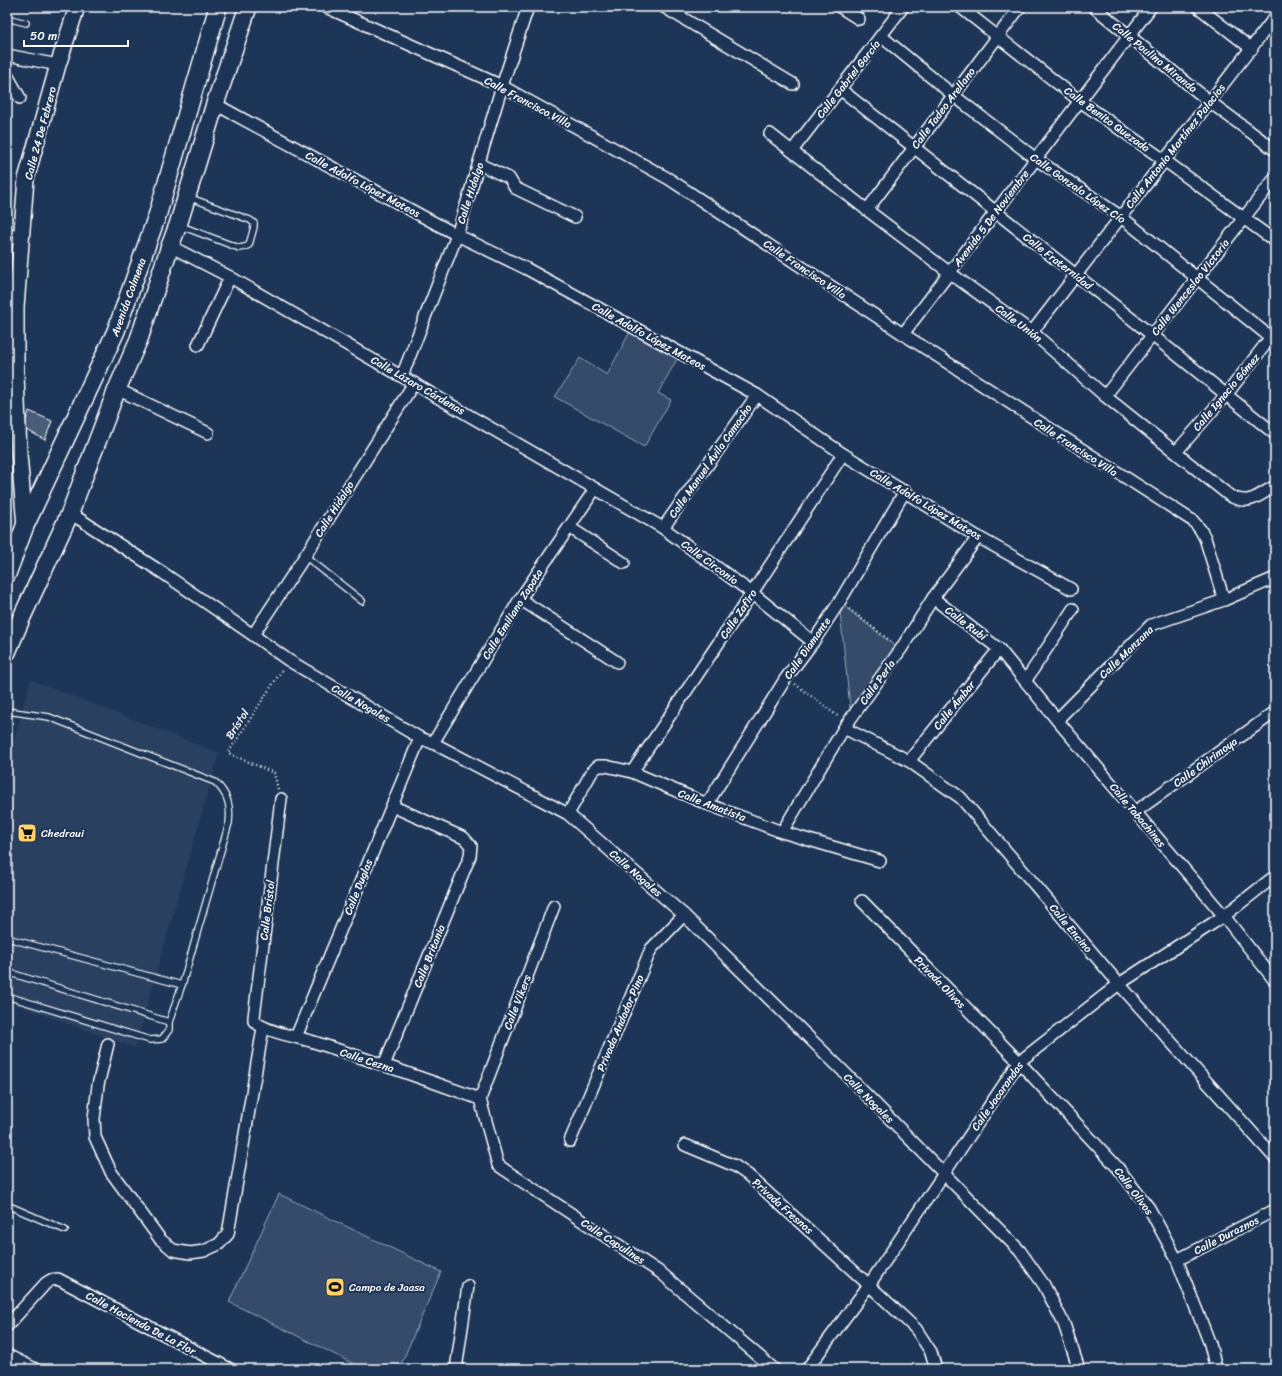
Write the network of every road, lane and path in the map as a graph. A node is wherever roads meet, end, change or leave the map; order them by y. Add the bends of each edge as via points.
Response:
1 (77, 7) edge
2 (218, 7) edge
3 (248, 7) edge
4 (326, 7) edge
5 (528, 7) edge
6 (664, 7) edge
7 (840, 7) edge
8 (903, 7) edge
9 (960, 7) edge
10 (1020, 7) edge
11 (1094, 7) edge
12 (1151, 7) edge
13 (1198, 7) edge
14 (7, 18) edge
15 (1275, 18) edge
16 (859, 19) dead end
17 (26, 23) dead end
18 (881, 36) junction
19 (998, 36) junction
20 (1129, 36) junction
21 (1252, 49) junction
22 (7, 55) edge
23 (58, 66) junction
24 (7, 75) edge
25 (793, 84) dead end
26 (502, 86) junction
27 (840, 89) junction
28 (953, 95) junction
29 (20, 98) dead end
30 (1080, 101) junction
31 (1210, 102) junction
32 (215, 104) junction
33 (770, 134) dead end
34 (914, 148) junction
35 (1275, 150) edge
36 (792, 151) junction
37 (1036, 159) junction
38 (1164, 160) junction
39 (479, 164) junction
40 (1275, 178) edge
41 (187, 197) junction
42 (866, 210) junction
43 (995, 213) junction
44 (1120, 216) junction
45 (575, 217) dead end
46 (1244, 218) junction
47 (178, 225) junction
48 (7, 230) edge
49 (457, 235) junction
50 (22, 236) junction
51 (1275, 241) edge
52 (170, 246) junction
53 (950, 273) junction
54 (1076, 275) junction
55 (230, 277) junction
56 (1196, 278) junction
57 (11, 306) edge
58 (1032, 332) junction
59 (903, 334) junction
60 (1152, 335) junction
61 (1274, 337) edge
62 (198, 345) dead end
63 (402, 376) junction
64 (414, 383) junction
65 (117, 389) junction
66 (757, 395) junction
67 (1226, 395) junction
68 (1105, 396) junction
69 (208, 433) dead end
70 (1275, 434) edge
71 (1176, 452) junction
72 (842, 454) junction
73 (1275, 486) edge
74 (596, 488) junction
75 (905, 491) junction
76 (70, 513) junction
77 (25, 526) junction
78 (569, 526) junction
79 (663, 528) junction
80 (978, 537) junction
81 (305, 556) junction
82 (624, 563) dead end
83 (7, 574) edge
84 (1275, 578) edge
85 (1071, 589) dead end
86 (752, 593) junction
87 (933, 598) junction
88 (520, 599) junction
89 (1224, 600) junction
90 (362, 601) dead end
91 (840, 601) junction
92 (1073, 609) dead end
93 (253, 634) junction
94 (813, 642) junction
95 (901, 649) junction
96 (999, 649) junction
97 (7, 652) edge
98 (288, 660) junction
99 (617, 662) dead end
100 (786, 678) junction
101 (1026, 680) junction
102 (7, 711) edge
103 (1275, 712) edge
104 (1057, 720) junction
105 (846, 725) junction
106 (420, 738) junction
107 (433, 743) junction
108 (909, 761) junction
109 (632, 772) junction
110 (281, 799) joint
111 (707, 804) junction
112 (392, 806) junction
113 (1135, 812) junction
114 (568, 814) junction
115 (782, 832) junction
116 (880, 861) dead end
117 (1275, 876) edge
118 (862, 901) dead end
119 (554, 906) dead end
120 (684, 915) junction
121 (1224, 916) junction
122 (7, 938) edge
123 (7, 972) edge
124 (1274, 978) edge
125 (1119, 984) junction
126 (182, 985) junction
127 (7, 996) edge
128 (169, 1022) junction
129 (254, 1022) joint
130 (264, 1028) junction
131 (296, 1036) junction
132 (108, 1044) dead end
133 (1019, 1062) junction
134 (384, 1065) junction
135 (480, 1099) junction
136 (570, 1140) dead end
137 (685, 1145) dead end
138 (1275, 1158) edge
139 (943, 1173) junction
140 (7, 1205) edge
141 (1275, 1210) edge
142 (66, 1230) dead end
143 (1176, 1260) junction
144 (869, 1285) junction
145 (468, 1286) dead end
146 (7, 1326) edge
147 (7, 1355) edge
148 (35, 1369) edge
149 (230, 1369) edge
150 (456, 1369) edge
151 (774, 1369) edge
152 (807, 1369) edge
153 (936, 1369) edge
154 (1079, 1369) edge
155 (1216, 1369) edge

1 - 23 street, Calle 24 De Febrero
2 - 77 main road, Avenida Colmena via 158,213 116,331
3 - 32 main road
4 - 26 street, Calle Francisco Villa
5 - 26 street, Calle Hidalgo
6 - 25 street
7 - 16 street
8 - 18 street, Calle Gabriel García
9 - 19 street, Calle Benito Quezada
10 - 19 street, Calle Tadeo Arellano
11 - 20 street, Calle Paulino Miranda
12 - 20 street, Avenida 5 De Noviembre
13 - 21 street
14 - 17 lane
15 - 21 street, Calle Antonio Martínez Palacios
18 - 27 street, Calle Gabriel García
18 - 28 street, Calle Gonzalo López Cío
19 - 28 street, Calle Tadeo Arellano
19 - 30 street, Calle Benito Quezada
20 - 30 street, Avenida 5 De Noviembre
20 - 31 street, Calle Paulino Miranda
21 - 31 street, Calle Antonio Martínez Palacios
22 - 23 street
23 - 50 street, Calle 24 De Febrero via 26,179
24 - 29 street
26 - 39 street, Calle Hidalgo
26 - 59 street, Calle Francisco Villa via 669,179
27 - 34 street, Calle Fraternidad
27 - 36 street, Calle Gabriel García
28 - 34 street, Calle Tadeo Arellano
28 - 37 street, Calle Gonzalo López Cío
30 - 37 street, Avenida 5 De Noviembre
30 - 38 street, Calle Benito Quezada
31 - 35 street, Calle Paulino Miranda
31 - 38 street, Calle Antonio Martínez Palacios
32 - 41 main road
32 - 49 street, Calle Adolfo López Mateos
33 - 36 street, Calle Unión
34 - 42 street, Calle Tadeo Arellano
34 - 43 street, Calle Fraternidad
36 - 42 street, Calle Unión
37 - 43 street, Avenida 5 De Noviembre
37 - 44 street, Calle Gonzalo López Cío
38 - 44 street, Calle Antonio Martínez Palacios
38 - 46 street, Calle Benito Quezada
39 - 45 street via 509,178 515,188
39 - 49 street, Calle Hidalgo
40 - 46 street, Calle Wenceslao Victoria
41 - 47 main road
41 - 47 lane via 250,220 254,223 253,233 249,245 239,248
42 - 53 street, Calle Unión
43 - 53 street, Avenida 5 De Noviembre
43 - 54 street, Calle Fraternidad
44 - 54 street, Calle Antonio Martínez Palacios
44 - 56 street, Calle Gonzalo López Cío
46 - 51 street, Calle Benito Quezada
46 - 56 street, Calle Wenceslao Victoria
47 - 52 main road
48 - 50 lane
49 - 63 street, Calle Hidalgo
49 - 66 street, Calle Adolfo López Mateos via 527,269
50 - 57 street, Calle 24 De Febrero
52 - 55 street, Calle Lázaro Cárdenas
52 - 65 main road via 139,339
53 - 58 street, Calle Unión
53 - 59 street, Avenida 5 De Noviembre
54 - 58 street, Calle Antonio Martínez Palacios
54 - 60 street, Calle Fraternidad
55 - 62 street
55 - 63 street, Calle Lázaro Cárdenas
56 - 60 street, Calle Wenceslao Victoria
56 - 61 street, Calle Gonzalo López Cío
57 - 77 street, Calle 24 De Febrero
58 - 68 street, Calle Unión
59 - 89 street, Calle Francisco Villa via 1193,522 1205,538
60 - 67 street, Calle Fraternidad
60 - 68 street, Calle Wenceslao Victoria
61 - 67 street, Calle Ignacio Gómez
63 - 64 street, Calle Lázaro Cárdenas
64 - 74 street, Calle Lázaro Cárdenas
64 - 81 street, Calle Hidalgo
65 - 69 street
65 - 76 main road
66 - 72 street, Calle Adolfo López Mateos
66 - 79 street, Calle Manuel Ávila Camacho
67 - 70 street, Calle Fraternidad
67 - 71 street, Calle Ignacio Gómez
68 - 71 street, Calle Unión
71 - 73 street, Calle Unión via 1230,496 1240,501 1251,500
72 - 75 street, Calle Adolfo López Mateos
72 - 86 street, Calle Zafiro
74 - 78 street, Calle Emiliano Zapata
74 - 79 street, Calle Lázaro Cárdenas
75 - 80 street, Calle Adolfo López Mateos
75 - 91 street, Calle Diamante
76 - 93 street, Calle Nogales
76 - 97 main road
77 - 83 main road, Avenida Colmena
78 - 82 street
78 - 88 street, Calle Emiliano Zapata
79 - 86 street, Calle Circonio
80 - 85 street, Calle Adolfo López Mateos
80 - 87 street, Calle Perla
81 - 90 lane
81 - 93 street, Calle Hidalgo
84 - 89 street, Calle Manzana
86 - 94 street, Calle Circonio
86 - 109 street, Calle Zafiro
87 - 95 street, Calle Perla
87 - 96 street, Calle Rubí
88 - 99 street
88 - 107 street, Calle Emiliano Zapata
89 - 104 street, Calle Manzana via 1151,625
91 - 94 street, Calle Diamante
91 - 95 path
92 - 101 street
93 - 98 street, Calle Nogales
94 - 100 street, Calle Diamante
95 - 105 street, Calle Perla
96 - 101 street, Calle Tabachines
96 - 108 street, Calle Ámbar
98 - 106 street, Calle Nogales
98 - 110 path, Brístol via 228,753 274,773
100 - 105 path
100 - 111 street, Calle Diamante
101 - 104 street, Calle Tabachines
102 - 126 lane via 49,717 215,782 223,789 228,800 230,823
103 - 113 street, Calle Chirimoya
104 - 113 street, Calle Tabachines
105 - 108 street, Calle Encino
105 - 115 street, Calle Perla
106 - 107 street, Calle Nogales
106 - 112 street, Calle Duglas
107 - 114 street, Calle Nogales
108 - 125 street, Calle Encino via 961,798
109 - 111 street, Calle Amatista
109 - 114 street, Calle Amatista via 598,766
110 - 129 street, Calle Brístol
111 - 115 street, Calle Amatista
112 - 131 street, Calle Duglas
112 - 134 street, Calle Britania via 464,838 471,846 470,856
113 - 121 street, Calle Tabachines
114 - 120 street, Calle Nogales
115 - 116 street, Calle Amatista
117 - 121 street, Calle Jacarandas
118 - 133 street, Privada Olivos
119 - 135 street, Calle Vikers
120 - 136 street, Privada Andador Pino via 651,949
120 - 139 street, Calle Nogales
121 - 124 street, Calle Tabachines
121 - 125 street, Calle Jacarandas
122 - 126 lane
123 - 128 lane
125 - 133 street, Calle Jacarandas
125 - 138 street, Calle Encino
126 - 128 lane
127 - 128 lane via 150,1040 162,1039 169,1030
129 - 130 street, Calle Cezna
130 - 131 street, Calle Cezna
130 - 132 street via 228,1234 219,1244 204,1251 190,1253 173,1250 160,1239 111,1172 95,1137 94,1119 98,1085
131 - 134 street, Calle Cezna
133 - 139 street, Calle Jacarandas
133 - 143 street, Calle Olivos via 1118,1168 1149,1208
134 - 135 street, Calle Cezna
135 - 151 street, Calle Capulines via 498,1165 660,1273
137 - 144 street, Privada Fresnos via 748,1174
139 - 144 street, Calle Jacarandas
139 - 154 street, Calle Nogales via 1020,1251 1044,1285 1064,1324
140 - 142 lane
141 - 143 street, Calle Duraznos
143 - 155 street, Calle Olivos via 1210,1344
144 - 152 street, Calle Jacarandas
144 - 153 street, Privada Fresnos via 916,1329 931,1352
145 - 150 street
146 - 149 street, Calle Hacienda De La Flor via 46,1283 58,1279
147 - 148 street

